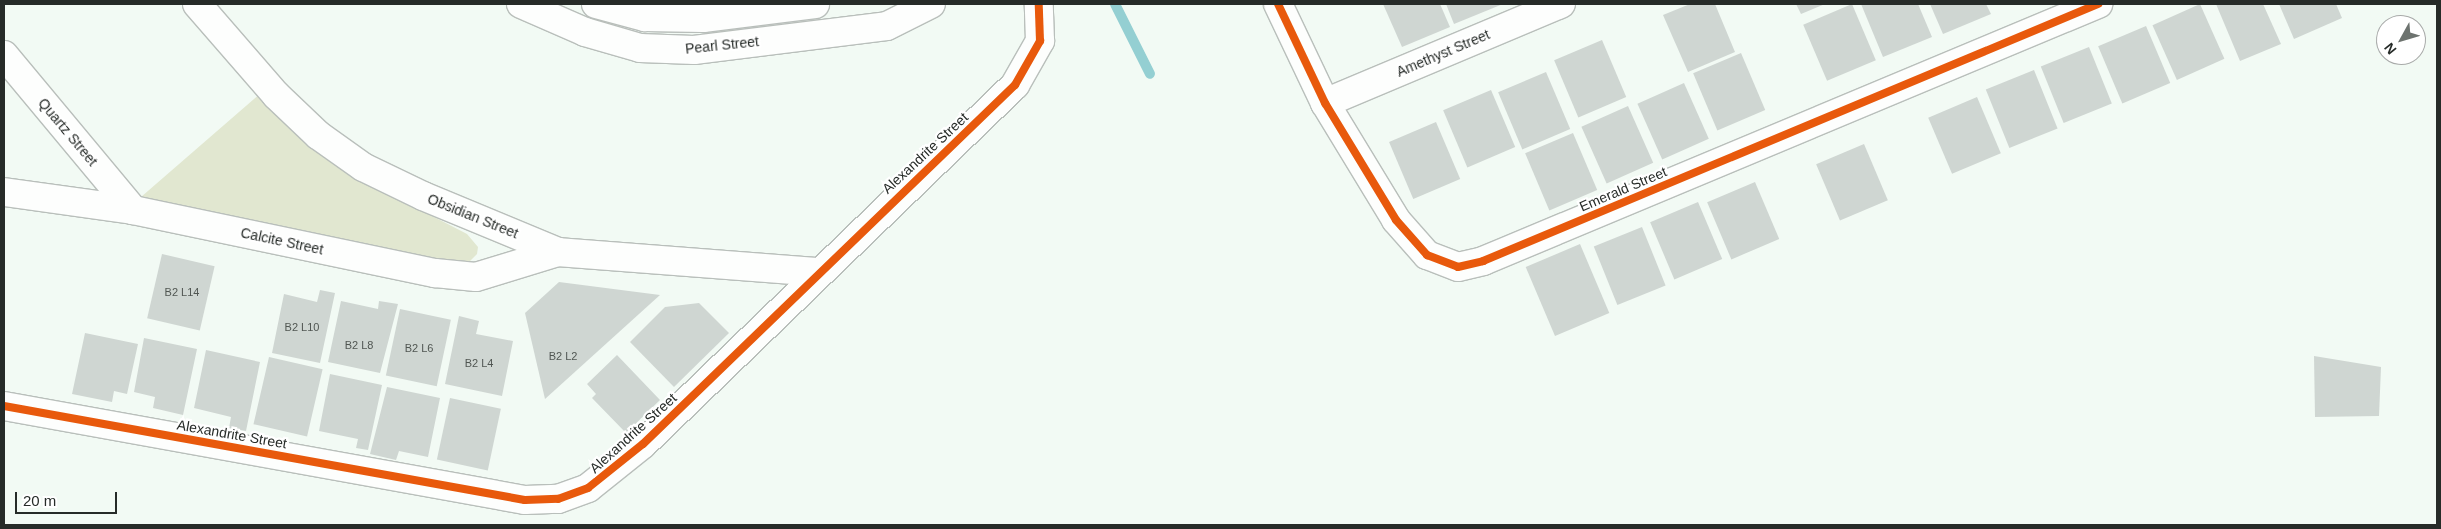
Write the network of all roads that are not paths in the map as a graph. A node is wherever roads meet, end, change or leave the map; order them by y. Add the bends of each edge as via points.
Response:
1 (197, 4) edge
2 (521, 4) edge
3 (596, 4) edge
4 (815, 4) edge
5 (925, 4) edge
6 (1015, 4) edge
7 (1039, 4) edge
8 (1278, 4) edge
9 (1561, 4) edge
10 (2098, 4) edge
11 (4, 55) edge
12 (1325, 103) junction
13 (4, 192) edge
14 (133, 210) junction
15 (558, 252) junction
16 (818, 272) junction
17 (4, 406) edge

1 - 15 street, Obsidian Street via 276,95 318,135 363,167
2 - 5 street, Pearl Street via 585,32 640,48 694,50 887,26
3 - 4 street, Pearl Street via 646,17 703,18
6 - 7 street
7 - 16 street, Alexandrite Street via 1040,41 1015,85
8 - 12 street, Emerald Street
9 - 12 street, Amethyst Street
10 - 12 street, Emerald Street via 1482,262 1458,266 1427,255 1412,241
11 - 14 street, Quartz Street
13 - 14 street, Calcite Street
14 - 15 street, Calcite Street via 435,273 476,277
15 - 16 street, Obsidian Street
16 - 17 street, Alexandrite Street via 643,444 588,488 558,498 525,500

